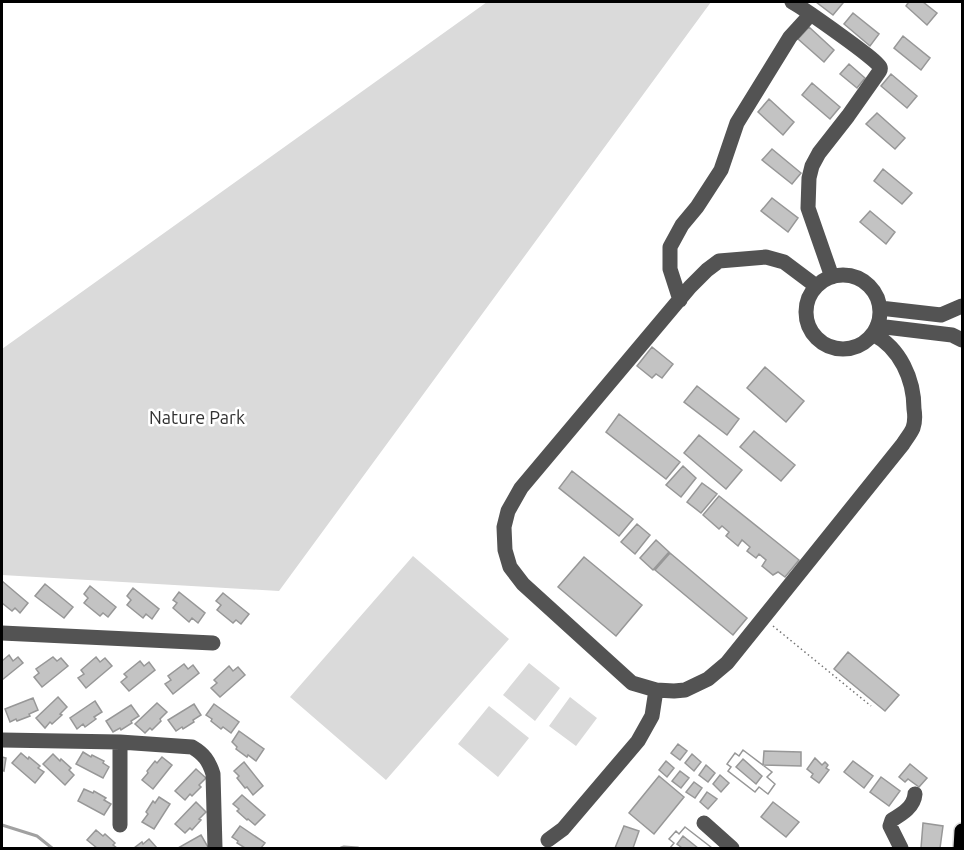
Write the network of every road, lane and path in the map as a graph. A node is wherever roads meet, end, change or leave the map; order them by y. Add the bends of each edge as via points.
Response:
1 (792, 2) edge
2 (812, 14) junction
3 (832, 277) junction
4 (816, 286) junction
5 (680, 300) junction
6 (963, 306) edge
7 (879, 308) junction
8 (875, 330) junction
9 (963, 340) edge
10 (763, 618) junction
11 (2, 633) edge
12 (213, 643) dead end
13 (656, 690) junction
14 (872, 706) dead end
15 (2, 740) edge
16 (120, 742) junction
17 (915, 794) dead end
18 (704, 823) dead end
19 (120, 825) dead end
20 (963, 831) edge
21 (548, 840) dead end
22 (215, 849) edge
23 (732, 849) edge
24 (901, 849) edge
25 (961, 849) edge

1 - 2 street
2 - 3 street via 880,68 819,153 809,177 808,208
2 - 5 street via 790,37 737,123 721,170 670,247 670,269
3 - 4 street
3 - 7 street via 850,276 867,284
4 - 5 street via 784,262 766,257 719,261
4 - 8 street via 807,302 807,321 823,343 850,348
5 - 13 street via 521,488 504,527 510,567 524,584 632,683
6 - 7 street via 941,315
7 - 8 street
8 - 9 street via 952,335
8 - 10 street via 893,348 914,389 912,430
10 - 13 street via 708,680 685,690
10 - 14 path
11 - 12 street
13 - 21 street via 652,716 638,741 568,824
15 - 16 street
16 - 19 street
16 - 22 street via 192,747 210,762
17 - 24 street via 905,812 891,820
18 - 23 street
20 - 25 main road

